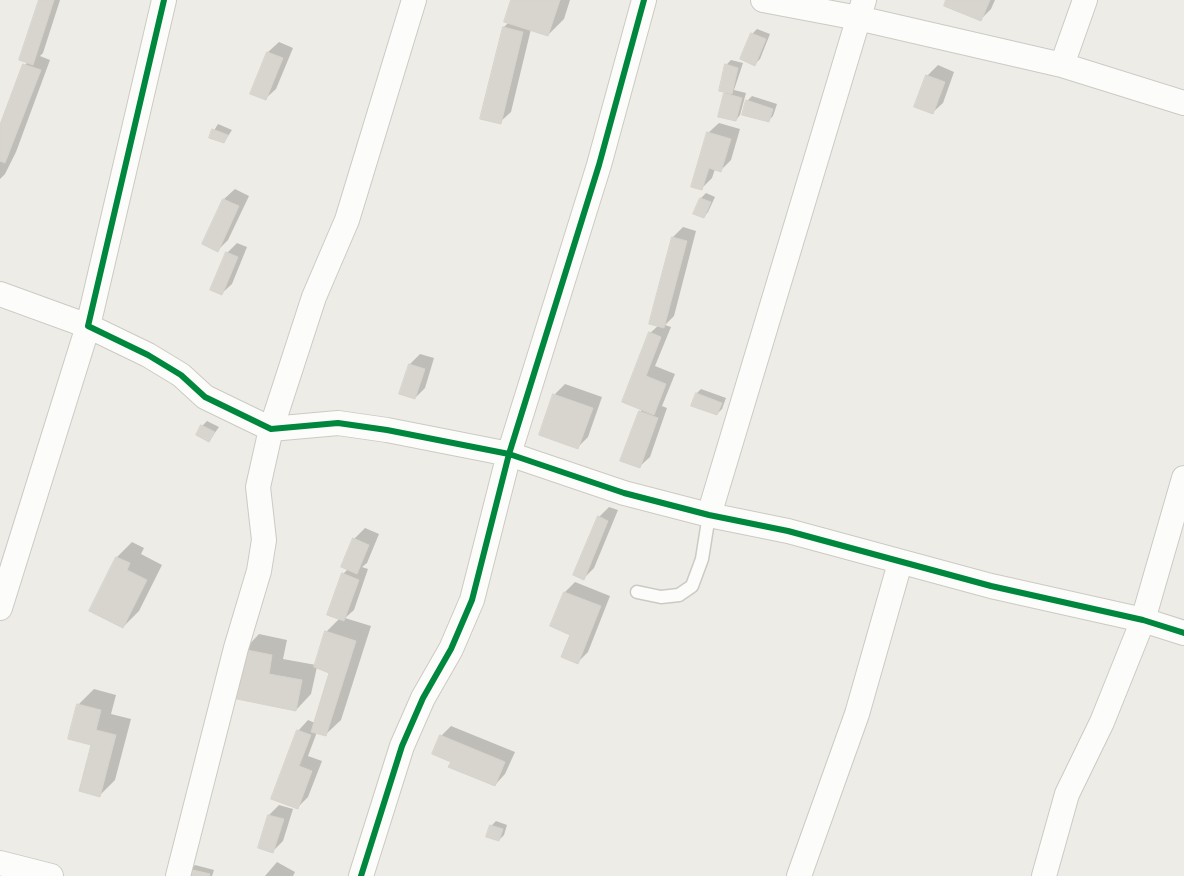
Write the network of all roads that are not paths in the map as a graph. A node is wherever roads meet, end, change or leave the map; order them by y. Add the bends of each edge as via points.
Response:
1 (164, 0) edge
2 (414, 0) edge
3 (644, 0) edge
4 (763, 0) edge
5 (1085, 0) edge
6 (861, 9) edge
7 (1062, 65) junction
8 (1184, 103) edge
9 (0, 294) edge
10 (88, 326) junction
11 (271, 429) junction
12 (509, 454) junction
13 (1184, 478) edge
14 (709, 515) junction
15 (900, 563) junction
16 (637, 592) dead end
17 (0, 608) edge
18 (1143, 620) junction
19 (1184, 633) edge
20 (0, 863) edge
21 (52, 876) edge
22 (178, 876) edge
23 (361, 876) edge
24 (799, 876) edge
25 (1044, 876) edge

1 - 10 street
2 - 11 street via 347,220 314,298
3 - 12 street via 599,165
4 - 6 street
5 - 7 street
6 - 7 street
6 - 14 street
7 - 8 street
9 - 10 street
10 - 11 street via 181,375 205,397
10 - 17 street
11 - 12 street via 338,423
11 - 22 street via 258,487 264,540 260,571 236,648
12 - 14 street via 624,493
12 - 23 street via 472,600 402,746
13 - 18 street
14 - 15 street via 788,531
14 - 16 lane via 702,559 692,586 679,595 661,598
15 - 18 street
15 - 24 street via 857,714
18 - 19 street
18 - 25 street via 1102,722 1067,794
20 - 21 street

